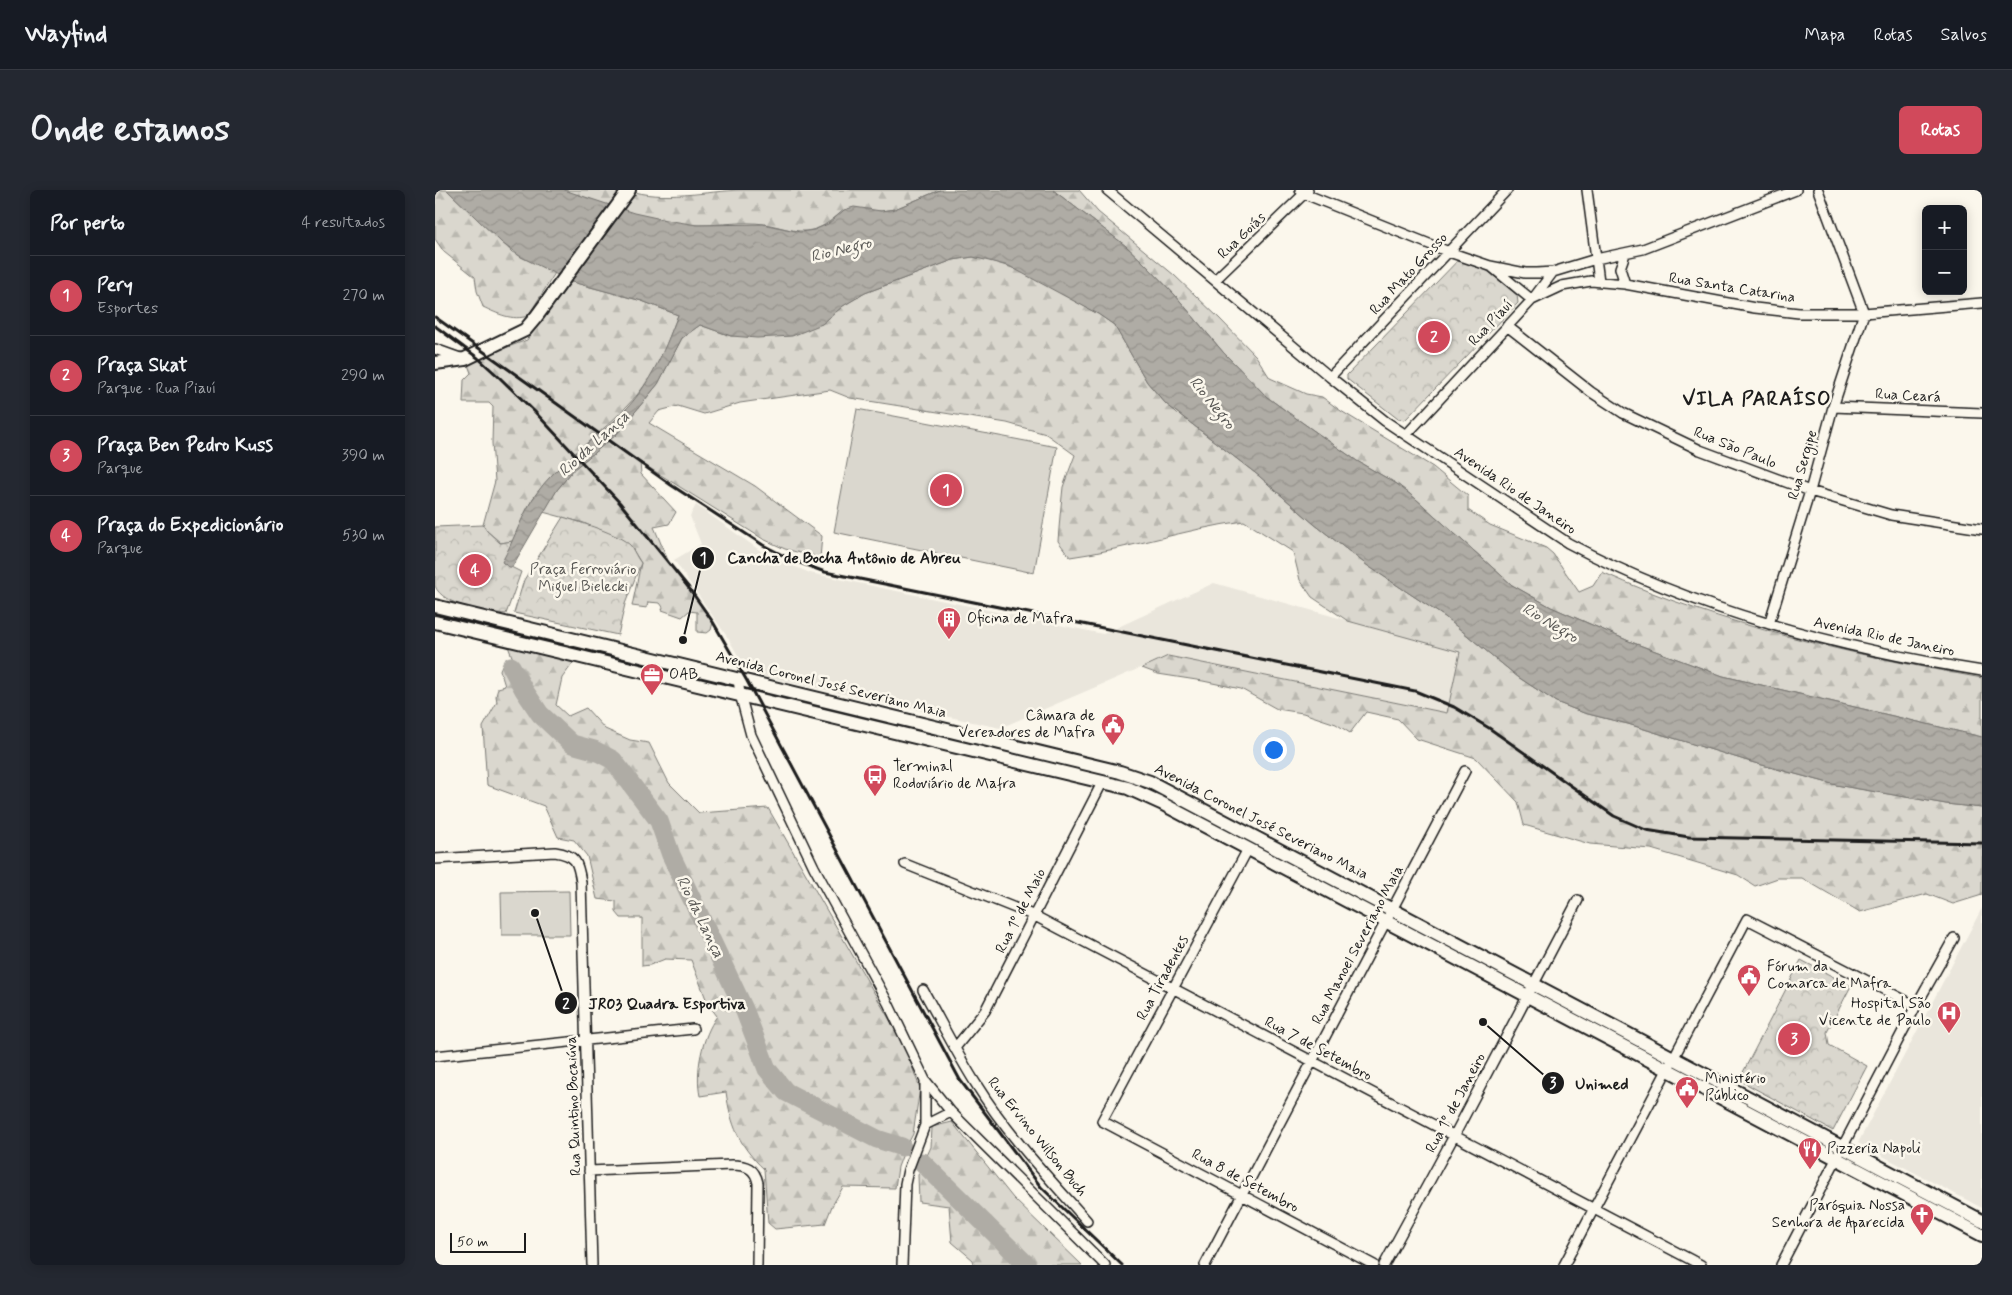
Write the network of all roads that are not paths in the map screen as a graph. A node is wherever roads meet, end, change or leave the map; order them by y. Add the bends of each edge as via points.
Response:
1 (629, 190) edge
2 (1107, 190) edge
3 (1507, 190) edge
4 (1587, 190) edge
5 (1796, 190) edge
6 (1818, 190) edge
7 (1305, 191) edge
8 (1449, 252) junction
9 (1625, 254) junction
10 (1596, 259) junction
11 (1490, 266) junction
12 (1553, 272) junction
13 (1215, 280) junction
14 (1599, 281) junction
15 (1625, 284) junction
16 (1532, 300) junction
17 (1982, 303) edge
18 (1864, 313) junction
19 (1507, 326) junction
20 (435, 349) edge
21 (465, 358) junction
22 (435, 362) edge
23 (1330, 377) junction
24 (1833, 406) junction
25 (1982, 413) edge
26 (1406, 435) junction
27 (1810, 491) junction
28 (1982, 529) edge
29 (435, 596) edge
30 (435, 606) edge
31 (452, 610) junction
32 (435, 622) edge
33 (1769, 624) junction
34 (1982, 671) edge
35 (738, 679) junction
36 (740, 694) junction
37 (1465, 771) dead end
38 (1103, 781) junction
39 (1247, 849) junction
40 (435, 859) edge
41 (905, 864) dead end
42 (1578, 900) dead end
43 (1392, 909) junction
44 (1035, 916) junction
45 (1386, 922) junction
46 (1954, 938) dead end
47 (1534, 984) junction
48 (1173, 988) junction
49 (923, 990) dead end
50 (1527, 996) junction
51 (1916, 1006) junction
52 (693, 1029) dead end
53 (585, 1040) junction
54 (955, 1048) junction
55 (435, 1056) edge
56 (1675, 1058) junction
57 (1312, 1061) junction
58 (1668, 1070) junction
59 (925, 1080) junction
60 (951, 1112) junction
61 (1102, 1121) joint
62 (925, 1125) junction
63 (1454, 1136) junction
64 (1839, 1153) junction
65 (589, 1171) junction
66 (1242, 1195) junction
67 (1594, 1209) junction
68 (1087, 1221) dead end
69 (1982, 1221) edge
70 (1982, 1235) edge
71 (592, 1265) edge
72 (757, 1265) edge
73 (903, 1265) edge
74 (1105, 1265) edge
75 (1205, 1265) edge
76 (1374, 1265) edge
77 (1384, 1265) edge
78 (1564, 1265) edge
79 (1701, 1265) edge
80 (1781, 1265) edge

1 - 21 main road via 525,330
2 - 13 street, Avenida Rio de Janeiro
3 - 8 street, Rua Mato Grosso
4 - 10 street
5 - 9 street
6 - 18 street
7 - 8 street
7 - 13 street, Rua Goiás
8 - 11 street
8 - 23 street, Rua Mato Grosso
9 - 10 street
9 - 15 street via 1620,268
10 - 12 street
10 - 14 street
11 - 12 street via 1525,273
11 - 16 street
12 - 16 street, Rua Piauí
13 - 23 street, Avenida Rio de Janeiro
14 - 15 street, Rua Santa Catarina
14 - 16 street, Rua Santa Catarina via 1562,286
15 - 18 street, Rua Santa Catarina via 1755,308
16 - 19 street, Rua Piauí
17 - 18 street, Rua Santa Catarina
18 - 24 street, Rua Sergipe
19 - 26 street, Rua Piauí
19 - 27 street, Rua São Paulo via 1623,413 1700,450
20 - 21 street
21 - 22 main road
23 - 26 street, Avenida Rio de Janeiro
24 - 25 street, Rua Ceará
24 - 27 street, Rua Sergipe
26 - 33 street, Avenida Rio de Janeiro via 1548,530 1597,558 1672,591
27 - 28 street, Rua São Paulo via 1891,515
27 - 33 street, Rua Sergipe
29 - 31 main road
30 - 31 main road, Avenida Coronel José Severiano Maia
31 - 35 main road, Avenida Coronel José Severiano Maia
32 - 36 main road, Avenida Coronel José Severiano Maia
33 - 34 street, Avenida Rio de Janeiro via 1898,657
35 - 36 street
35 - 43 main road, Avenida Coronel José Severiano Maia via 1135,776 1164,788
36 - 38 main road, Avenida Coronel José Severiano Maia
36 - 59 street via 751,735 814,867 880,986
37 - 43 street, Rua Manoel Severiano Maia
38 - 39 main road, Avenida Coronel José Severiano Maia via 1145,795
38 - 44 street, Rua 1º de Maio
39 - 45 main road, Avenida Coronel José Severiano Maia
39 - 48 street, Rua Tiradentes
40 - 53 street, Rua Quintino Bocaiúva via 555,852 573,857 581,882
41 - 44 street, Rua 7 de Setembro
42 - 47 street, Rua 1º de Janeiro
43 - 45 street, Rua Manoel Severiano Maia
43 - 47 main road, Avenida Coronel José Severiano Maia
44 - 48 street, Rua 7 de Setembro
44 - 54 street, Rua 1º de Maio via 985,1011
45 - 50 main road, Avenida Coronel José Severiano Maia
45 - 57 street, Rua Manoel Severiano Maia
46 - 51 street
47 - 50 street, Rua 1º de Janeiro
47 - 56 main road, Avenida Coronel José Severiano Maia
48 - 57 street, Rua 7 de Setembro
48 - 61 street, Rua Tiradentes
49 - 54 street, Rua Ervino Wilson Buch
50 - 58 main road, Avenida Coronel José Severiano Maia
50 - 63 street, Rua 1º de Janeiro
51 - 56 street via 1747,919
51 - 64 street
52 - 53 street
53 - 55 street
53 - 65 street, Rua Quintino Bocaiúva
54 - 68 street, Rua Ervino Wilson Buch via 998,1115
56 - 58 street
56 - 64 main road, Avenida Coronel José Severiano Maia
57 - 63 street, Rua 7 de Setembro
57 - 66 street, Rua Manoel Severiano Maia
58 - 64 main road, Avenida Coronel José Severiano Maia
58 - 67 street
59 - 60 street
59 - 62 street
60 - 62 street
60 - 74 street
61 - 66 street, Rua 8 de Setembro
62 - 73 street via 905,1184
63 - 67 street, Rua 7 de Setembro
63 - 77 street, Rua 1º de Janeiro
64 - 69 main road, Avenida Coronel José Severiano Maia
64 - 70 main road, Avenida Coronel José Severiano Maia
64 - 80 street
65 - 71 street, Rua Quintino Bocaiúva
65 - 72 street via 732,1164 751,1168 758,1183
66 - 75 street, Rua Manoel Severiano Maia
66 - 76 street, Rua 8 de Setembro
67 - 78 street
67 - 79 street, Rua 7 de Setembro

